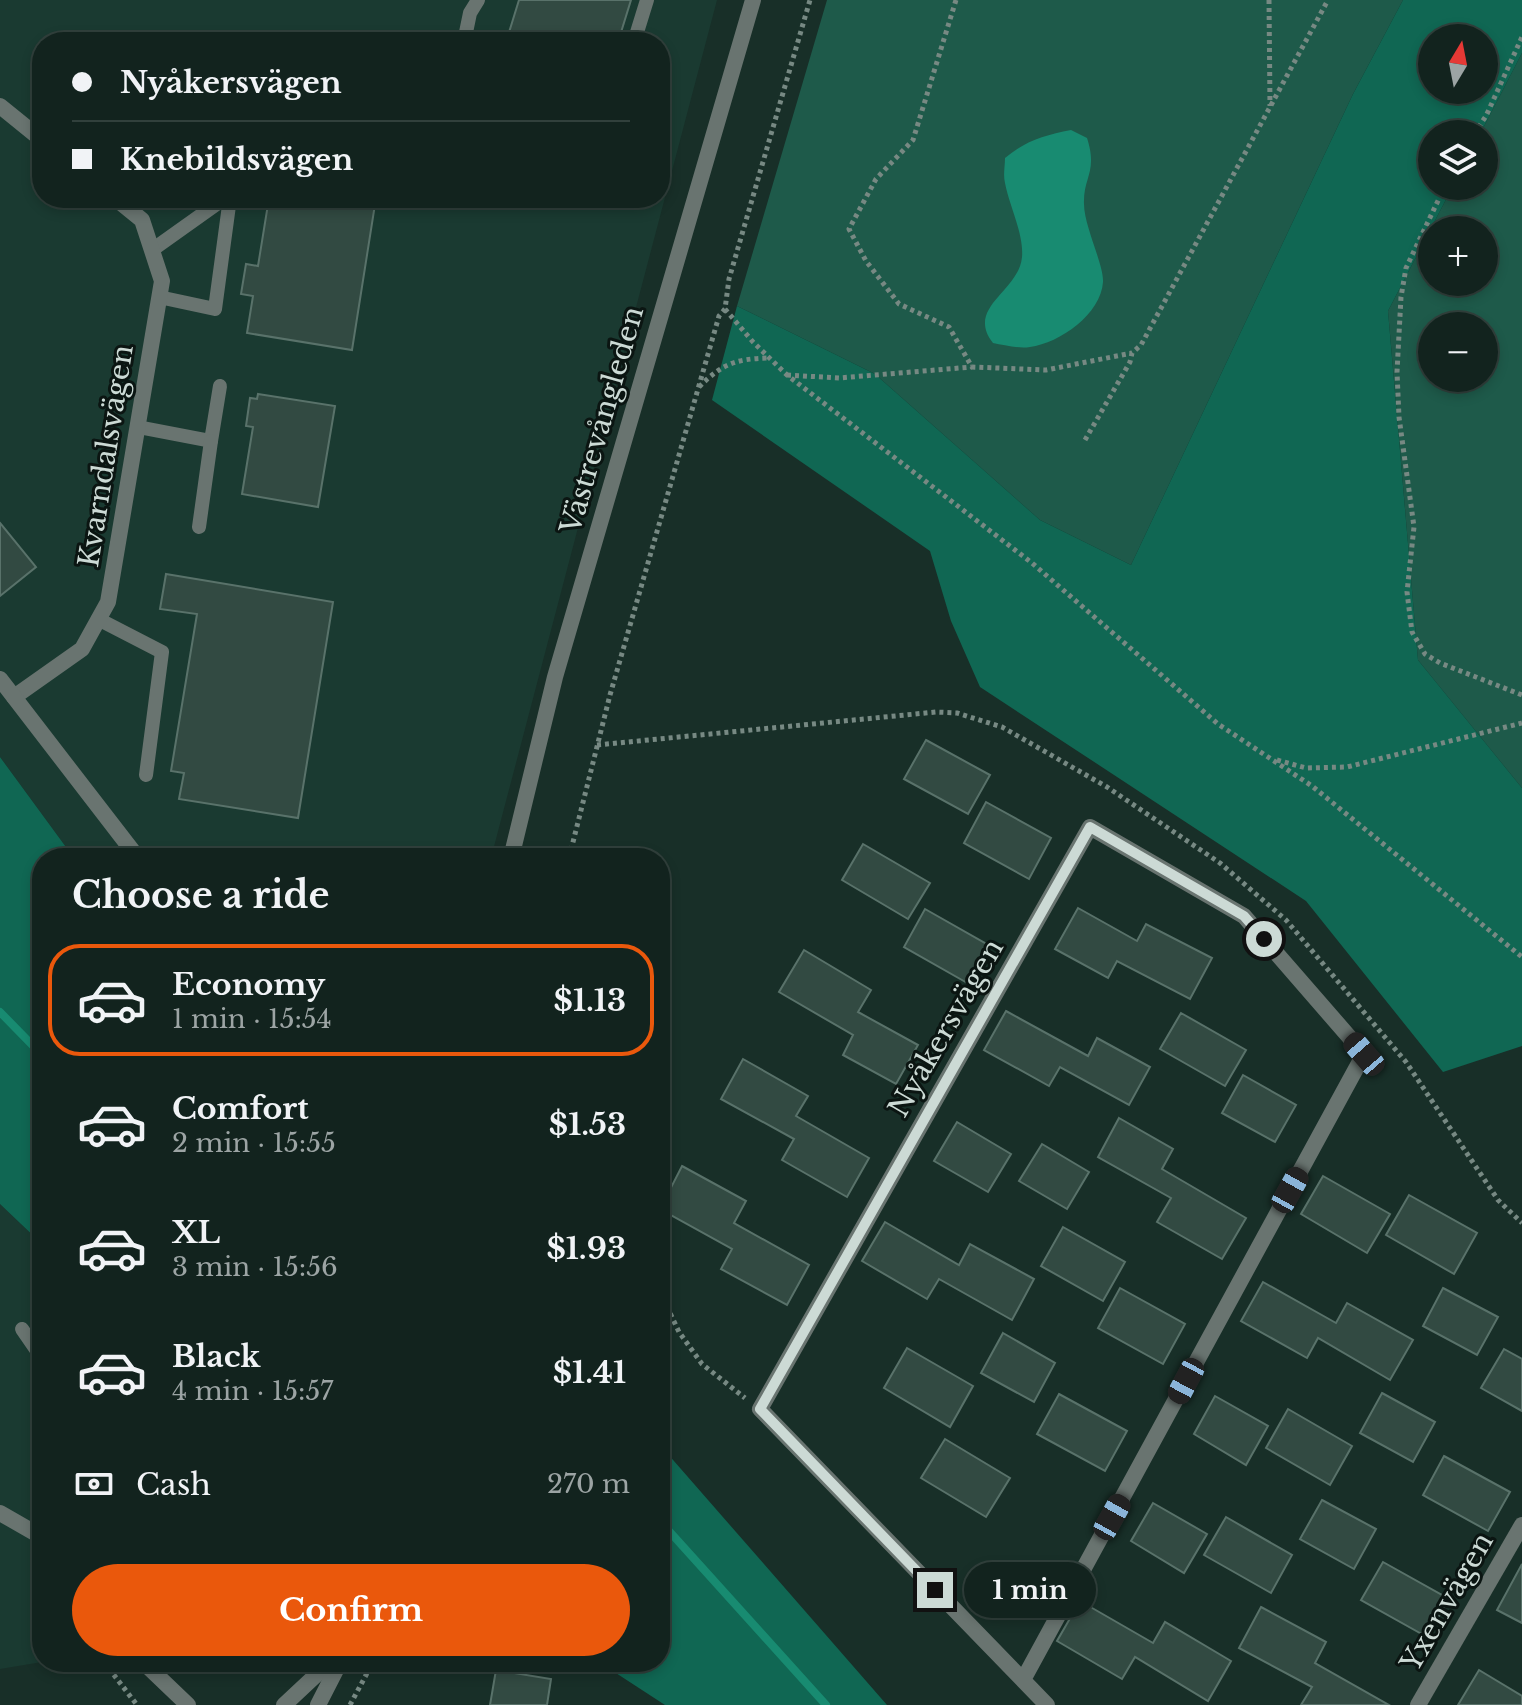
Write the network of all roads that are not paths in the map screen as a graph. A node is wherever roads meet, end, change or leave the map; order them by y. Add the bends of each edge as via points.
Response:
1 (478, 0) edge
2 (647, 0) edge
3 (753, 0) edge
4 (466, 32) edge
5 (637, 32) edge
6 (0, 106) edge
7 (32, 132) edge
8 (127, 208) edge
9 (213, 208) edge
10 (226, 208) edge
11 (152, 250) junction
12 (159, 297) junction
13 (220, 386) dead end
14 (138, 427) junction
15 (211, 441) junction
16 (199, 527) dead end
17 (98, 619) junction
18 (0, 679) edge
19 (14, 697) junction
20 (146, 775) dead end
21 (130, 848) edge
22 (513, 848) edge
23 (22, 1329) dead end
24 (32, 1344) edge
25 (0, 1513) edge
26 (1522, 1525) edge
27 (32, 1531) edge
28 (153, 1672) edge
29 (319, 1672) edge
30 (335, 1672) edge
31 (1023, 1680) junction
32 (188, 1705) edge
33 (284, 1705) edge
34 (318, 1705) edge
35 (1047, 1705) edge
36 (1418, 1705) edge

1 - 4 lane
2 - 5 lane
3 - 22 street, Västrevångleden via 555,677
6 - 7 street
8 - 11 street, Kvarndalsvägen via 142,220
9 - 11 lane
10 - 12 lane via 215,309
11 - 12 street, Kvarndalsvägen via 162,281
12 - 14 street, Kvarndalsvägen
13 - 15 lane
14 - 15 lane
14 - 17 street, Kvarndalsvägen via 108,602
15 - 16 lane
17 - 19 street, Kvarndalsvägen via 82,649
17 - 20 lane via 162,652
18 - 19 street
19 - 21 street
23 - 24 lane
25 - 27 street
26 - 36 street, Yxenvägen
28 - 32 street
29 - 33 street
30 - 34 street
31 - 31 street, Nyåkersvägen via 760,1409 1090,827 1244,916 1364,1054
31 - 35 street

